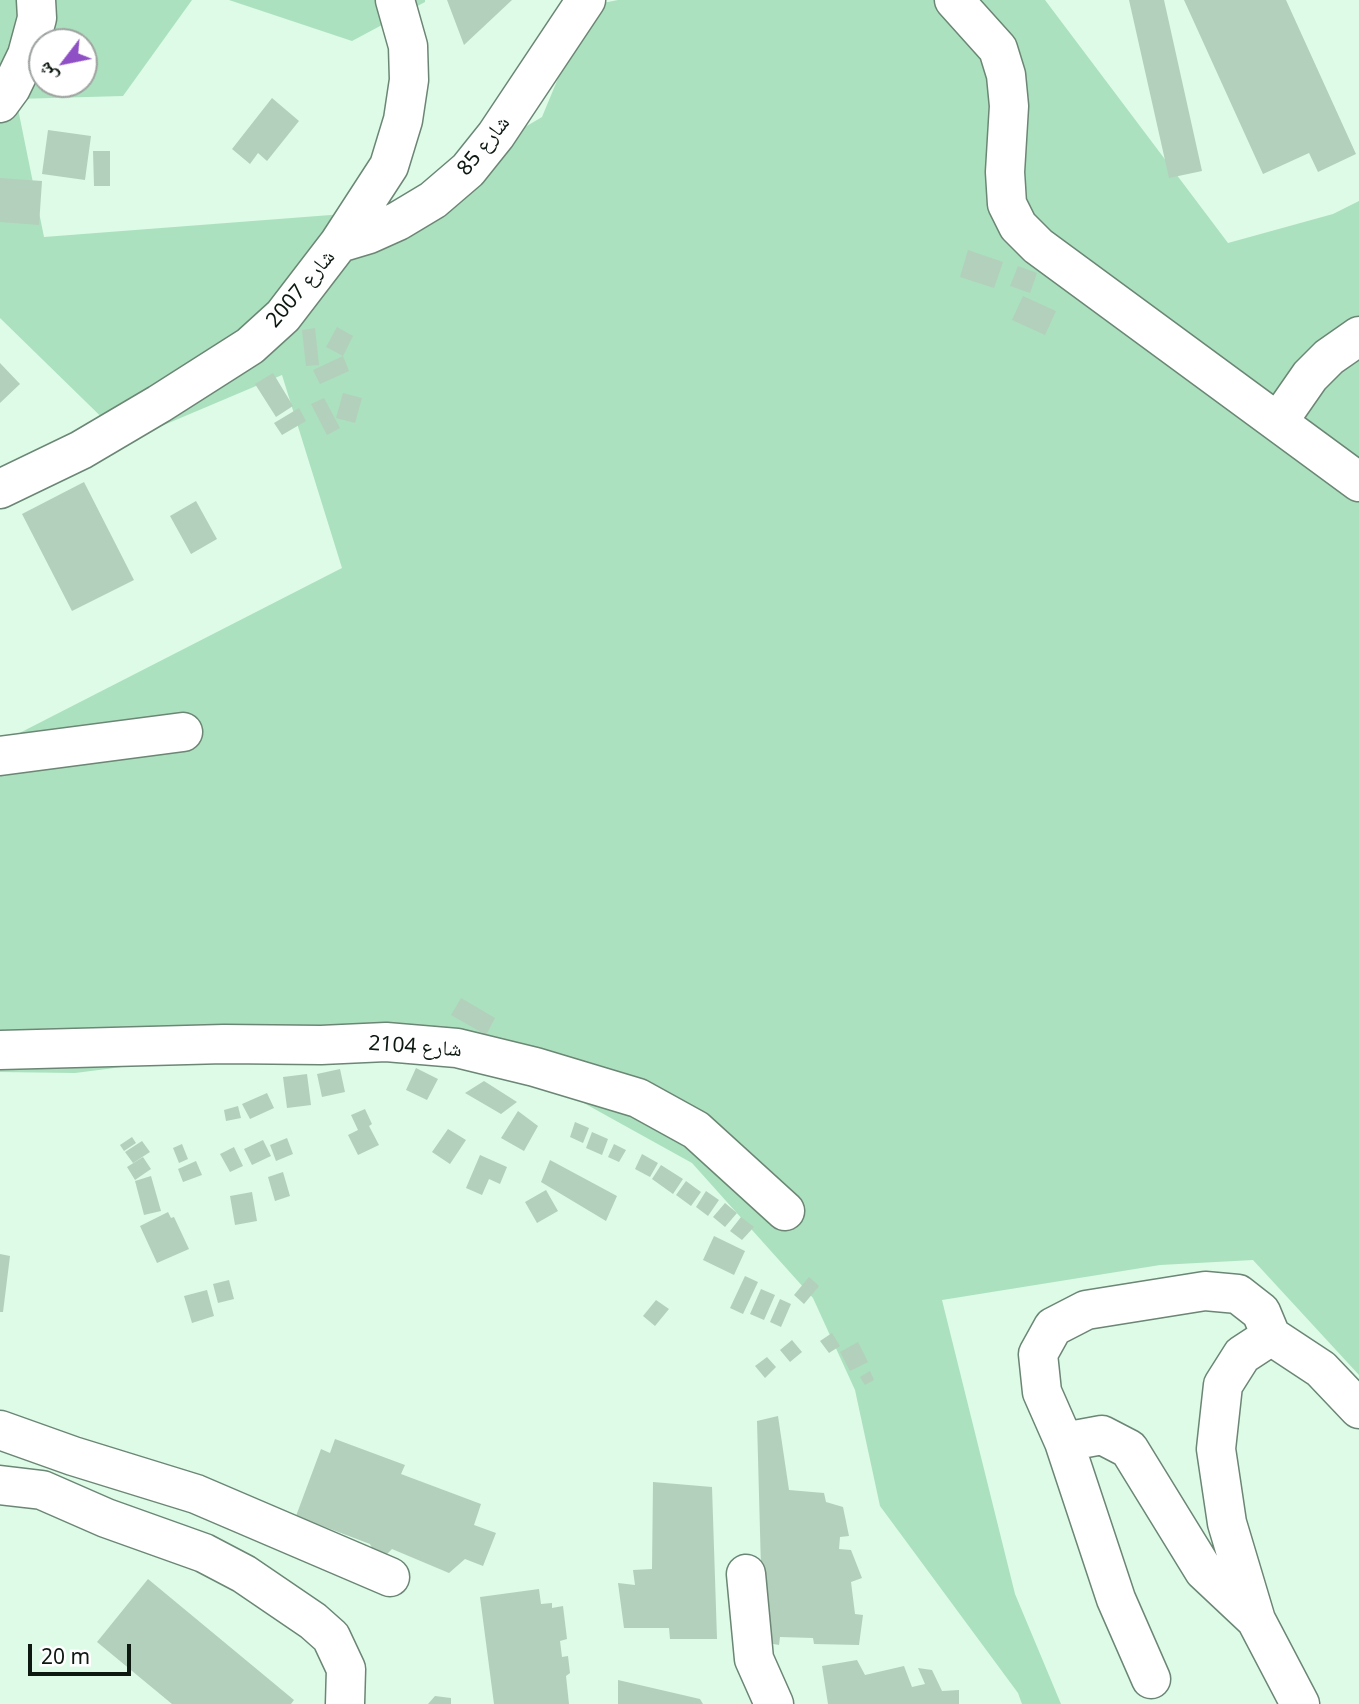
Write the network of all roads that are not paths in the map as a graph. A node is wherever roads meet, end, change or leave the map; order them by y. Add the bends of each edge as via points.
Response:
1 (36, 0) edge
2 (395, 0) edge
3 (586, 0) edge
4 (954, 0) edge
5 (0, 103) edge
6 (339, 243) junction
7 (1359, 336) edge
8 (1278, 422) junction
9 (1359, 482) edge
10 (0, 489) edge
11 (183, 732) dead end
12 (0, 756) edge
13 (0, 1050) edge
14 (785, 1210) dead end
15 (1271, 1336) junction
16 (1359, 1409) edge
17 (0, 1430) edge
18 (1064, 1442) junction
19 (0, 1485) edge
20 (746, 1574) dead end
21 (390, 1577) dead end
22 (1256, 1619) junction
23 (1151, 1679) dead end
24 (345, 1704) edge
25 (774, 1704) edge
26 (1300, 1704) edge

1 - 5 street via 37,18 27,55
2 - 6 street, شارع 2007 via 408,46 403,120 389,166
3 - 6 street, شارع 85 via 468,170 433,200 398,220
4 - 8 street via 998,49 1006,75 1009,106 1004,172 1007,204 1018,226 1038,246
6 - 10 street, شارع 2007 via 283,316 250,346 81,450
7 - 8 street via 1310,376
8 - 9 street
11 - 12 street
13 - 14 street, شارع 2104 via 386,1042 457,1048 638,1098 696,1130
15 - 16 street via 1321,1369
15 - 18 street via 1261,1312 1238,1294 1205,1291 1086,1310 1053,1326 1038,1354 1042,1391
15 - 22 street via 1242,1355 1223,1385 1216,1449 1227,1523
17 - 21 street via 195,1494
18 - 22 street via 1102,1434 1129,1449 1204,1571
18 - 23 street via 1116,1599
19 - 24 street via 42,1490 204,1553 255,1581 331,1637 346,1669
20 - 25 street via 754,1659
22 - 26 street

